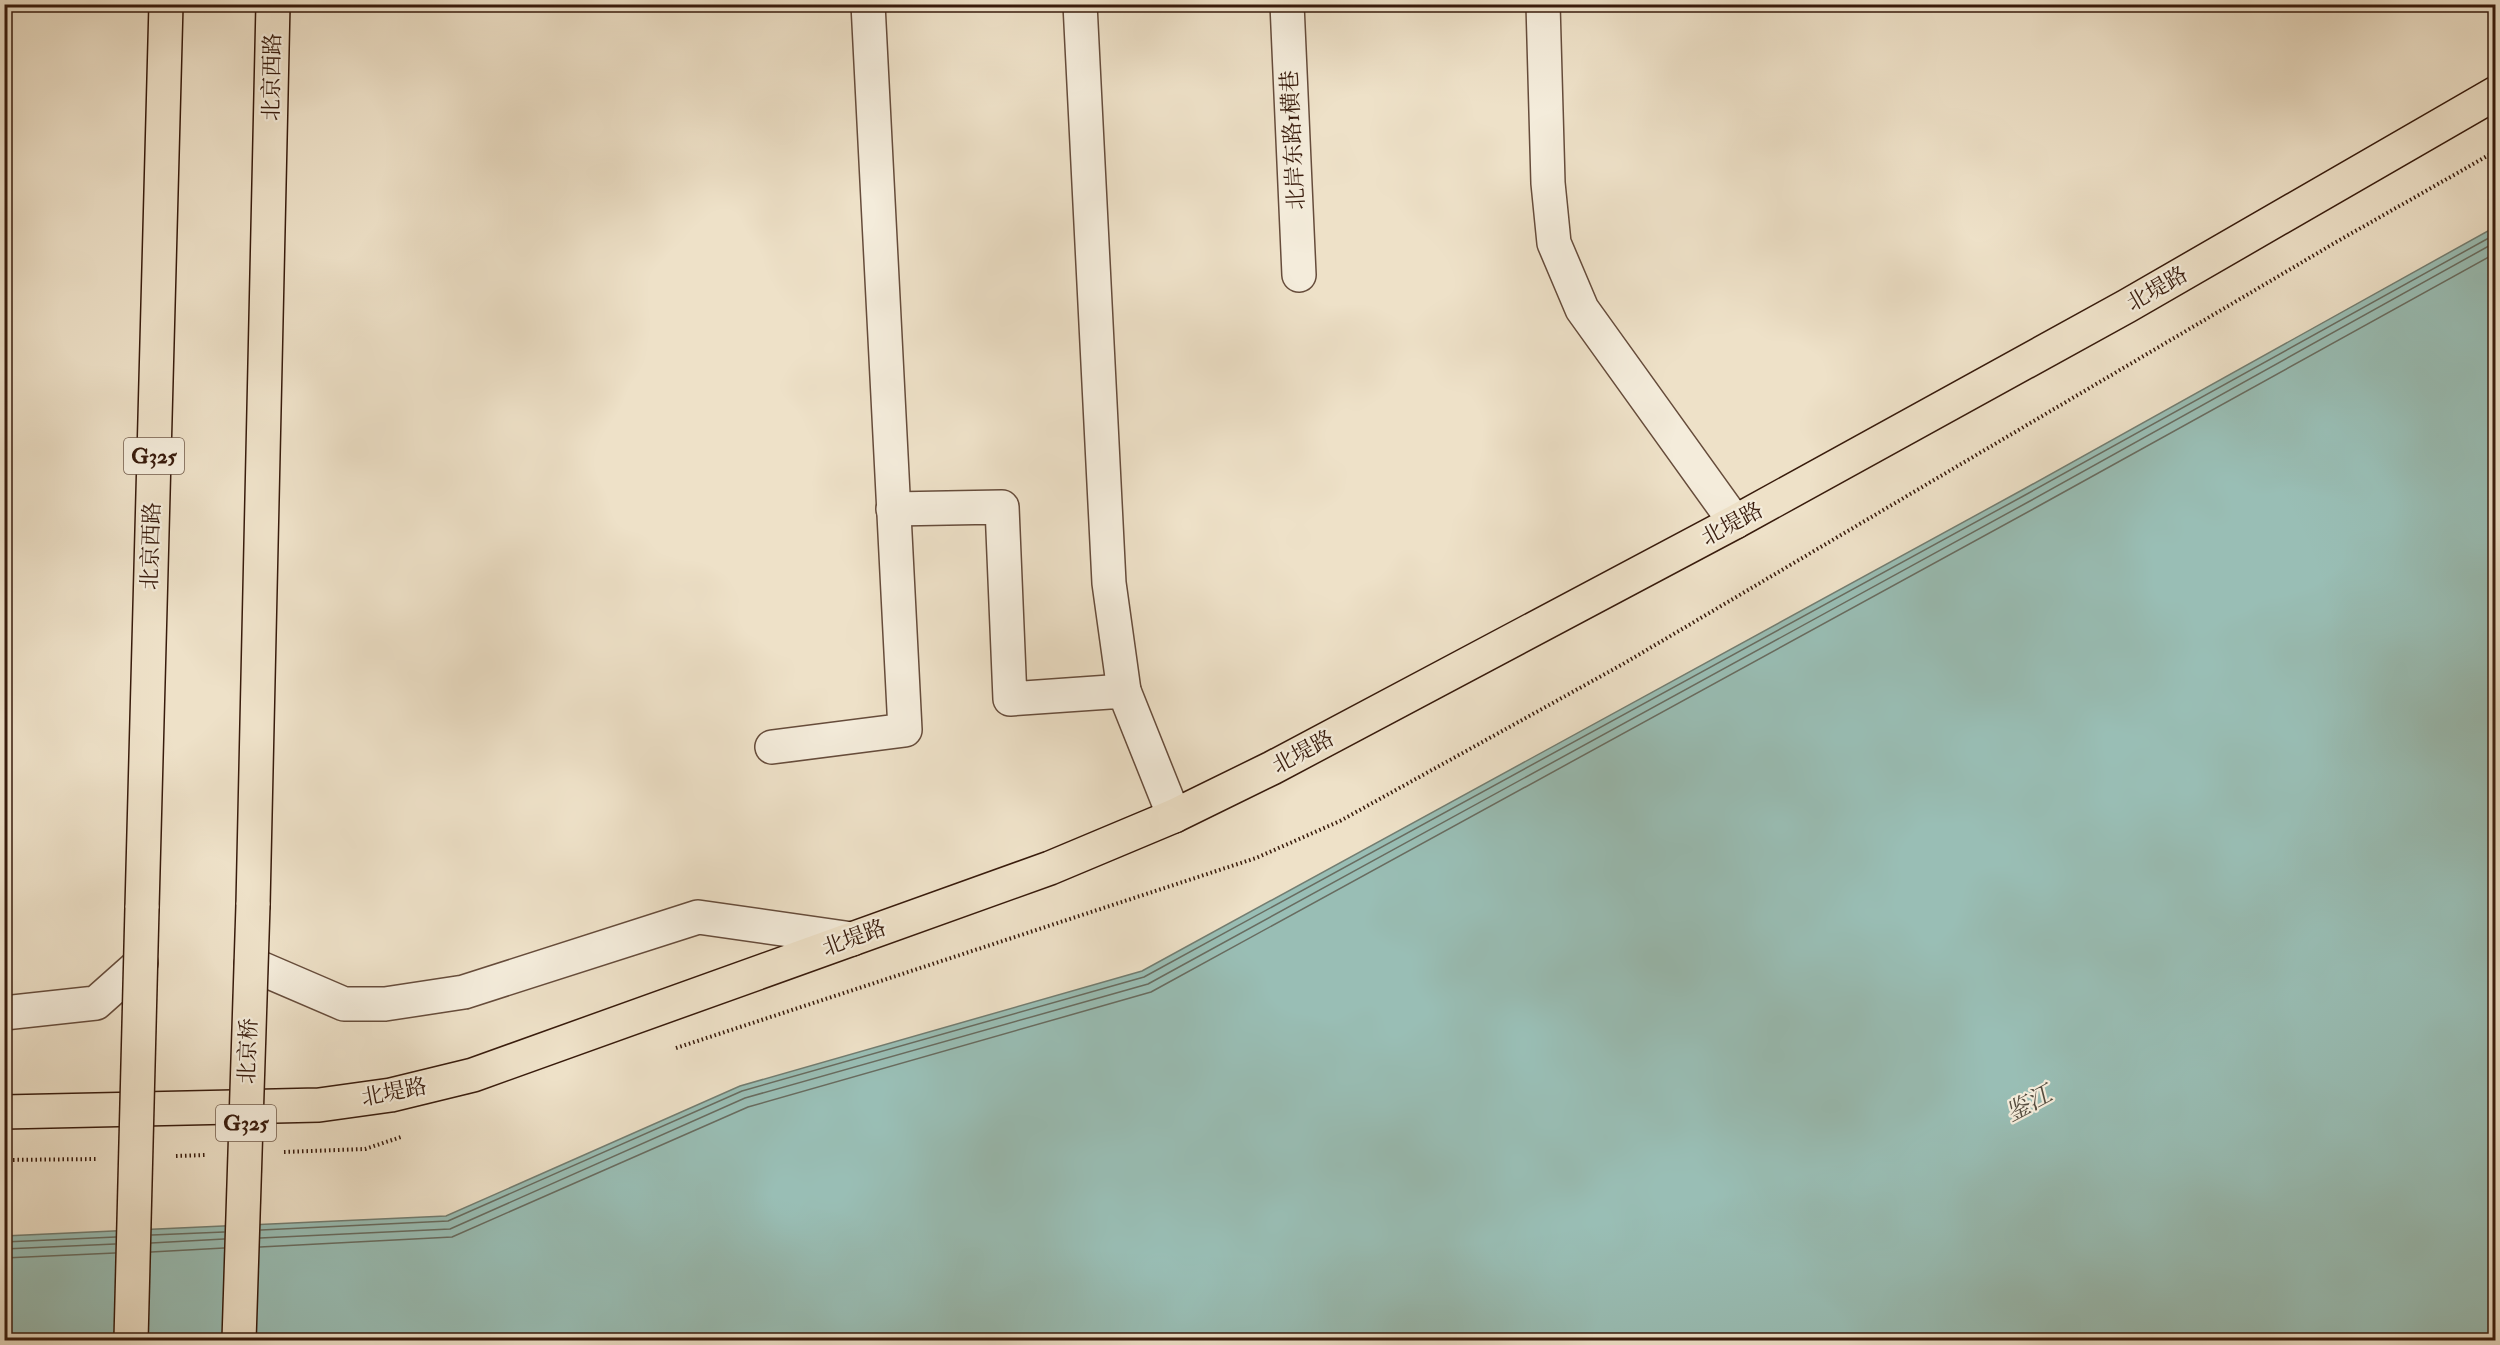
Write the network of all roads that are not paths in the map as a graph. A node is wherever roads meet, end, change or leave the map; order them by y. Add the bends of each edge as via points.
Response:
1 (165, 4) edge
2 (273, 4) edge
3 (868, 4) edge
4 (1080, 4) edge
5 (1287, 4) edge
6 (1543, 4) edge
7 (2496, 93) edge
8 (1299, 275) dead end
9 (893, 509) junction
10 (1735, 522) junction
11 (1124, 690) junction
12 (772, 747) dead end
13 (1174, 816) junction
14 (253, 905) joint
15 (852, 939) junction
16 (141, 963) junction
17 (250, 964) junction
18 (4, 1013) edge
19 (4, 1112) edge
20 (131, 1341) edge
21 (239, 1341) edge

1 - 16 main road, 北京西路 / G325, bridge
2 - 14 main road, 北京西路 / G325
3 - 9 street
4 - 11 street via 1109,583
5 - 8 street, 北岸东路1横巷
6 - 10 street via 1548,183 1554,243 1582,309
7 - 10 main road, 北堤路 via 2127,306
9 - 11 street via 1002,507 1010,699
9 - 12 street via 904,730
10 - 13 main road, 北堤路
11 - 13 street
13 - 15 main road, 北堤路 via 1050,868
14 - 17 main road, 北京桥 / G325, bridge
15 - 17 street via 698,917 464,992 385,1004 344,1004
15 - 19 main road, 北堤路 via 473,1075 391,1095 320,1105
16 - 18 street via 96,1003
16 - 20 main road, G325, bridge
17 - 21 main road, 北京桥 / G325, bridge

